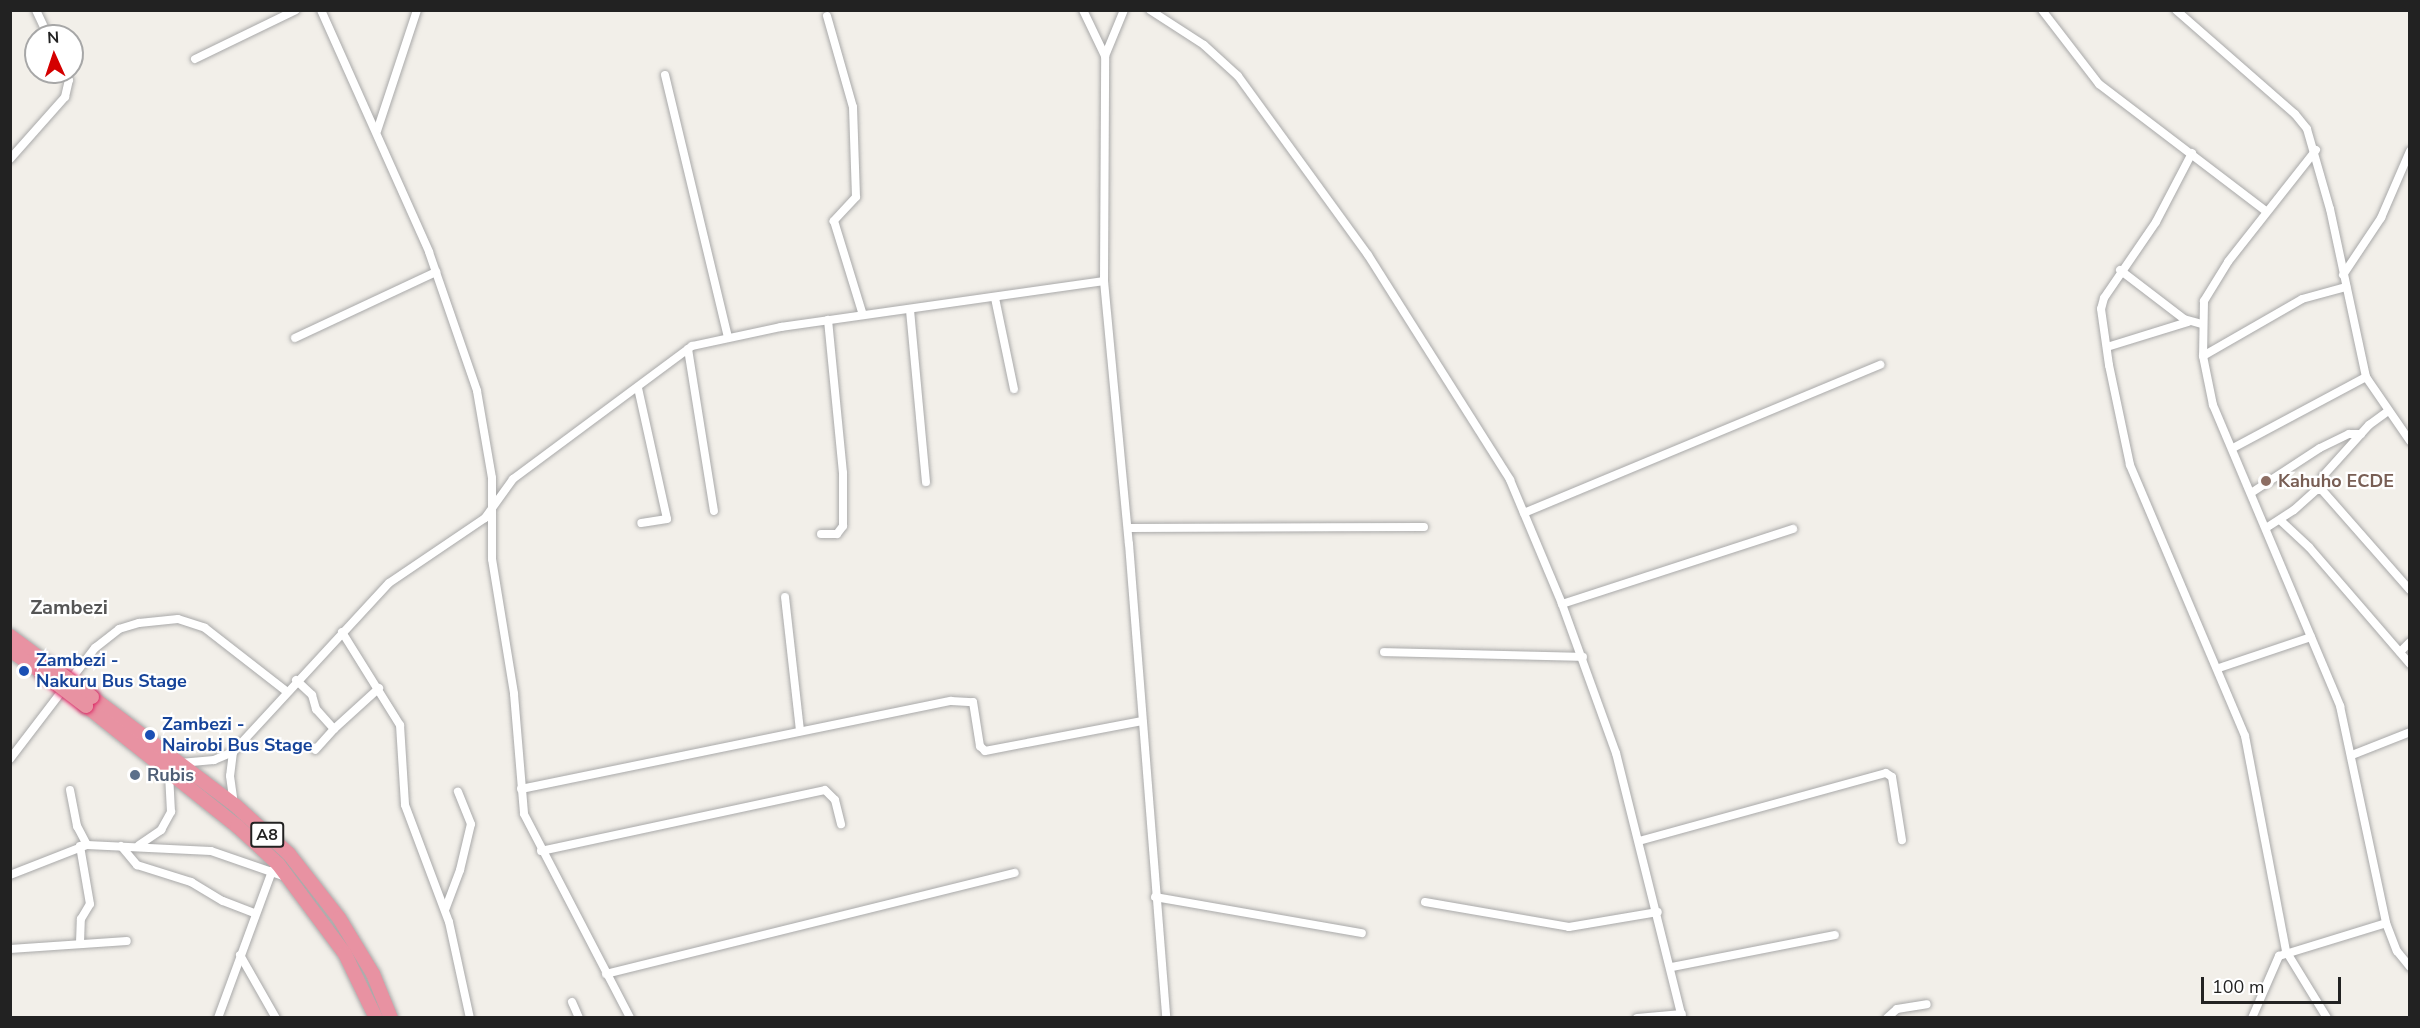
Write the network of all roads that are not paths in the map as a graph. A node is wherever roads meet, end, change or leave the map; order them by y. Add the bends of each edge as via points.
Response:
1 (36, 10) edge
2 (296, 10) edge
3 (321, 10) edge
4 (417, 10) edge
5 (1083, 10) edge
6 (1124, 10) edge
7 (1150, 10) edge
8 (2042, 10) edge
9 (2176, 10) edge
10 (828, 16) dead end
11 (42, 24) edge
12 (1105, 56) junction
13 (195, 59) dead end
14 (665, 75) dead end
15 (68, 84) edge
16 (377, 131) junction
17 (2316, 150) junction
18 (2409, 151) edge
19 (2192, 153) junction
20 (10, 159) edge
21 (2266, 212) junction
22 (2120, 270) junction
23 (436, 272) junction
24 (2343, 275) junction
25 (1104, 281) junction
26 (2346, 286) junction
27 (995, 298) junction
28 (910, 310) junction
29 (863, 315) junction
30 (828, 321) junction
31 (2188, 322) junction
32 (2201, 324) junction
33 (295, 338) dead end
34 (728, 338) junction
35 (2107, 347) junction
36 (688, 348) junction
37 (2203, 356) junction
38 (1880, 365) dead end
39 (2366, 377) junction
40 (638, 388) junction
41 (1014, 389) dead end
42 (2386, 412) junction
43 (2361, 434) junction
44 (2409, 441) edge
45 (2233, 448) junction
46 (926, 482) dead end
47 (2319, 489) junction
48 (2252, 493) junction
49 (491, 510) junction
50 (714, 511) dead end
51 (1524, 513) junction
52 (2280, 520) junction
53 (641, 523) dead end
54 (1424, 527) dead end
55 (1128, 528) junction
56 (2266, 528) junction
57 (1793, 530) dead end
58 (821, 534) dead end
59 (2409, 590) edge
60 (785, 597) dead end
61 (1563, 604) junction
62 (342, 632) junction
63 (10, 636) edge
64 (2311, 637) junction
65 (2409, 642) edge
66 (10, 650) edge
67 (1384, 652) dead end
68 (2400, 652) junction
69 (1583, 657) junction
70 (2409, 664) edge
71 (2219, 668) junction
72 (48, 670) junction
73 (296, 680) junction
74 (379, 688) junction
75 (286, 691) junction
76 (1142, 721) junction
77 (334, 729) junction
78 (800, 731) junction
79 (2409, 732) edge
80 (315, 750) dead end
81 (233, 752) junction
82 (2352, 755) junction
83 (10, 759) edge
84 (174, 768) junction
85 (521, 789) junction
86 (70, 790) dead end
87 (458, 791) dead end
88 (235, 805) junction
89 (841, 824) dead end
90 (1902, 840) dead end
91 (1639, 841) junction
92 (139, 845) junction
93 (83, 846) junction
94 (121, 846) junction
95 (541, 851) junction
96 (272, 871) junction
97 (12, 872) edge
98 (1015, 873) dead end
99 (291, 879) junction
100 (1155, 897) junction
101 (1425, 902) dead end
102 (445, 909) junction
103 (1658, 912) junction
104 (255, 913) junction
105 (2386, 922) junction
106 (1362, 933) dead end
107 (1835, 934) dead end
108 (127, 941) dead end
109 (80, 943) junction
110 (10, 949) edge
111 (2286, 951) junction
112 (240, 955) junction
113 (1671, 967) junction
114 (2409, 967) edge
115 (606, 974) junction
116 (572, 1002) dead end
117 (1927, 1004) dead end
118 (1682, 1016) edge
119 (218, 1017) edge
120 (276, 1017) edge
121 (376, 1017) edge
122 (391, 1017) edge
123 (470, 1017) edge
124 (579, 1017) edge
125 (630, 1017) edge
126 (1166, 1017) edge
127 (1637, 1017) edge
128 (1887, 1017) edge
129 (2252, 1017) edge
130 (2327, 1017) edge

1 - 11 street
2 - 13 street
3 - 16 street
4 - 16 street
5 - 12 street
6 - 12 street
7 - 51 street via 1204,45 1238,76 1368,255 1482,434
8 - 19 street via 2099,84
9 - 17 street via 2295,114
10 - 29 street via 853,107 856,197 834,221
12 - 25 street
14 - 34 street
15 - 20 street via 65,97
16 - 23 street
17 - 21 street
17 - 24 street
18 - 24 street via 2381,218
19 - 21 street
19 - 22 street via 2156,222
21 - 32 street via 2204,301
22 - 31 street
22 - 35 street via 2102,303
23 - 33 street
23 - 49 street via 483,415 492,478
24 - 26 street
25 - 27 street
25 - 55 street
26 - 37 street via 2302,299
26 - 39 street
27 - 28 street
27 - 41 street
28 - 29 street
28 - 46 street
29 - 30 street
30 - 34 street
30 - 58 street via 843,473 843,526 837,534
31 - 32 street
31 - 35 street
32 - 37 street
34 - 36 street
35 - 71 street via 2130,465
36 - 40 street
36 - 50 street
37 - 45 street via 2213,405
38 - 51 street
39 - 42 street
39 - 45 street
40 - 49 street via 513,479
40 - 53 street via 667,519
42 - 43 street
42 - 44 street
43 - 47 street via 2323,476
43 - 48 street via 2349,434 2320,448
45 - 48 street
47 - 52 street
47 - 59 street
48 - 56 street
49 - 62 street via 485,518 389,583
49 - 85 street via 492,559 514,694
51 - 61 street
52 - 56 street
52 - 68 street via 2309,547
54 - 55 street
55 - 76 street
56 - 64 street
57 - 61 street
60 - 78 street
61 - 69 street
62 - 73 street
62 - 74 street
63 - 72 highway, A8
64 - 71 street
64 - 82 street via 2340,706
65 - 68 street
66 - 72 highway, A8
67 - 69 street
68 - 70 street
69 - 91 street via 1616,753
71 - 111 street via 2245,736
72 - 84 highway, A8, bridge
73 - 75 street
73 - 77 street via 312,695 316,709
74 - 77 street
74 - 102 street via 400,725 405,805
75 - 81 street
75 - 83 street via 205,628 178,620 139,623 119,629 95,648
76 - 78 street via 985,751 980,746 975,706 968,700
76 - 100 street
77 - 80 street
78 - 85 street
79 - 82 street
81 - 84 street
81 - 88 street via 230,776
82 - 105 street
84 - 88 highway, A8
84 - 92 street via 171,812 161,830
84 - 99 highway, A8
85 - 95 street via 524,814
86 - 93 street
87 - 102 street via 471,824
88 - 122 highway, A8 via 289,854 316,885 373,974
89 - 95 street via 835,800 825,790
90 - 91 street via 1892,777 1886,773
91 - 103 street
92 - 94 street
92 - 96 street via 211,851
93 - 94 street
93 - 97 street
93 - 109 street via 90,904 81,919
94 - 104 street via 137,866 191,882 223,901
95 - 115 street
96 - 99 street
96 - 104 street
98 - 115 street
99 - 121 highway, A8 via 345,954
100 - 106 street
100 - 126 street
101 - 103 street via 1569,927
102 - 123 street
103 - 113 street
104 - 112 street
105 - 111 street
105 - 114 street via 2397,951
107 - 113 street
108 - 109 street
109 - 110 street
111 - 129 street via 2275,962
111 - 130 street
112 - 119 street
112 - 120 street
113 - 118 street
115 - 125 street
116 - 124 street
117 - 128 street via 1897,1010
118 - 127 street

